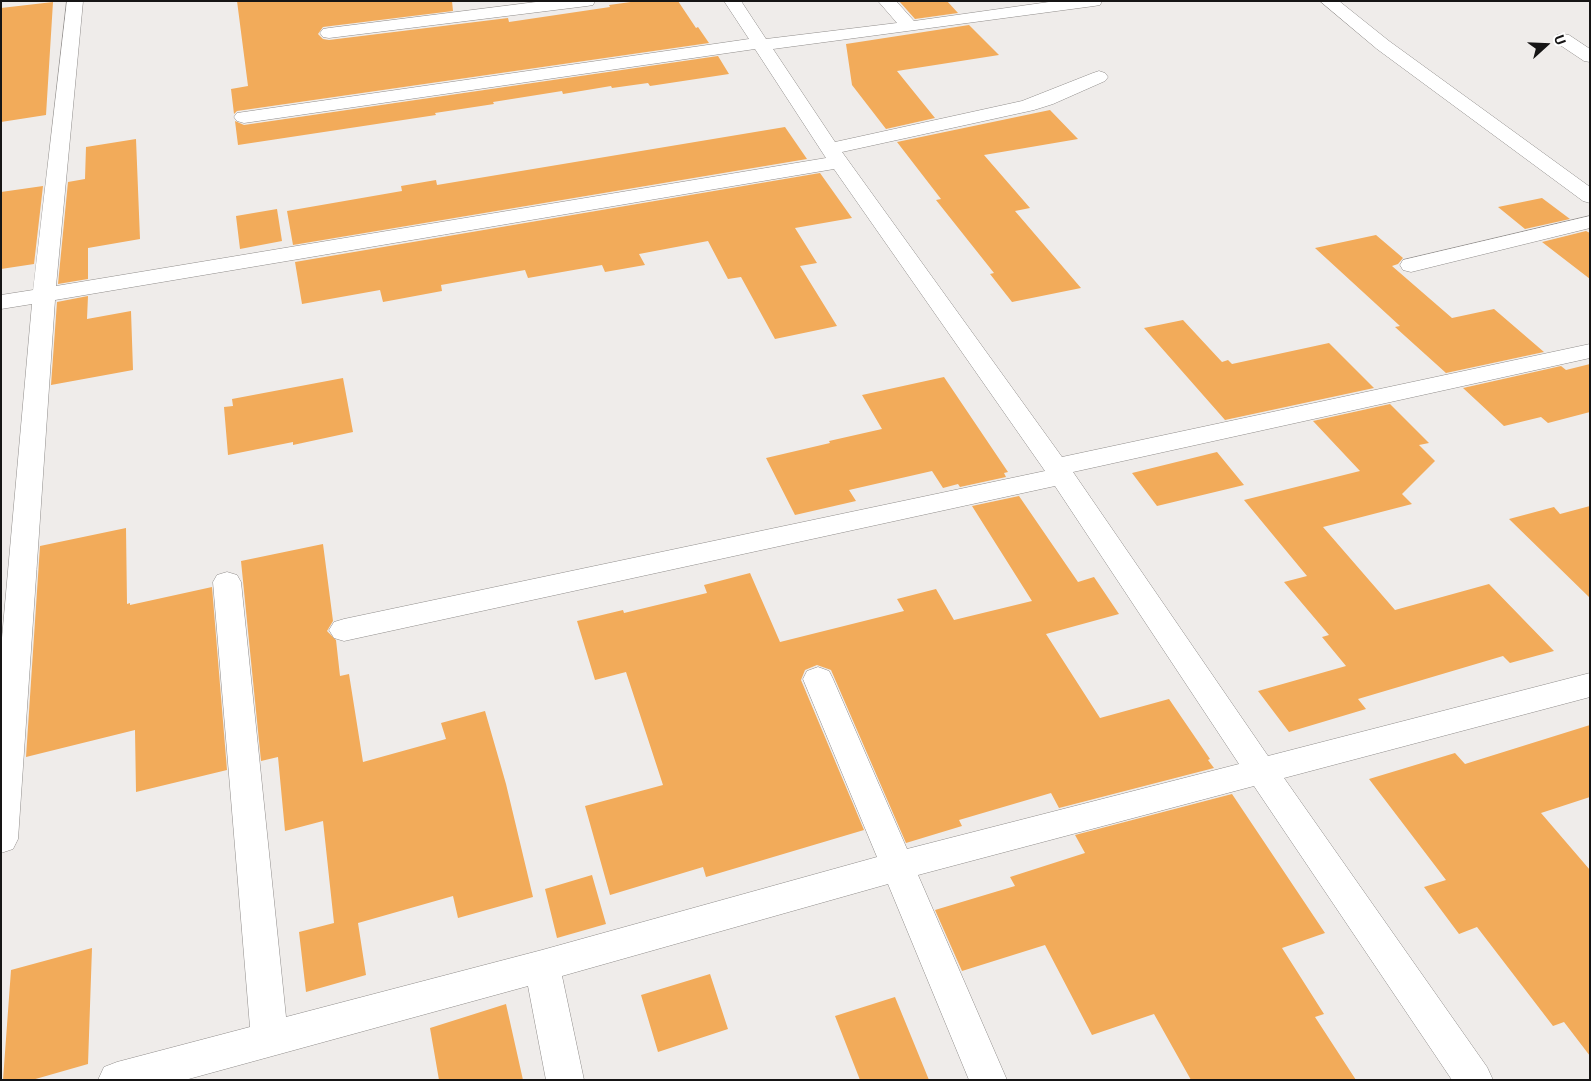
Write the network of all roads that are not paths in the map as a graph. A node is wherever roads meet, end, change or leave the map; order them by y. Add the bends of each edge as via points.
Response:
1 (75, 1) edge
2 (587, 1) edge
3 (732, 1) edge
4 (886, 1) edge
5 (1094, 1) edge
6 (1328, 1) edge
7 (910, 27) junction
8 (329, 33) dead end
9 (1563, 39) dead end
10 (762, 44) junction
11 (1590, 57) edge
12 (1099, 77) dead end
13 (244, 117) dead end
14 (834, 156) junction
15 (1590, 197) edge
16 (1590, 222) edge
17 (1411, 265) dead end
18 (44, 296) junction
19 (1, 302) edge
20 (1590, 351) edge
21 (1059, 471) junction
22 (227, 582) dead end
23 (344, 630) dead end
24 (818, 679) dead end
25 (1590, 685) edge
26 (1261, 771) junction
27 (1, 840) edge
28 (898, 866) junction
29 (542, 966) junction
30 (270, 1038) junction
31 (117, 1080) edge
32 (565, 1080) edge
33 (988, 1080) edge
34 (1474, 1080) edge

1 - 18 street
2 - 8 street
3 - 10 street
4 - 7 street
5 - 7 street
6 - 15 street
7 - 10 street
9 - 11 street
10 - 13 street
10 - 14 street
12 - 14 street via 1027,106
14 - 18 street
14 - 21 street
16 - 17 street
18 - 19 street
18 - 27 street
20 - 21 street
21 - 23 street
21 - 26 street
22 - 30 street
24 - 28 street
25 - 26 street
26 - 28 street
26 - 34 street
28 - 29 street
28 - 33 street
29 - 30 street
29 - 32 street
30 - 31 street

